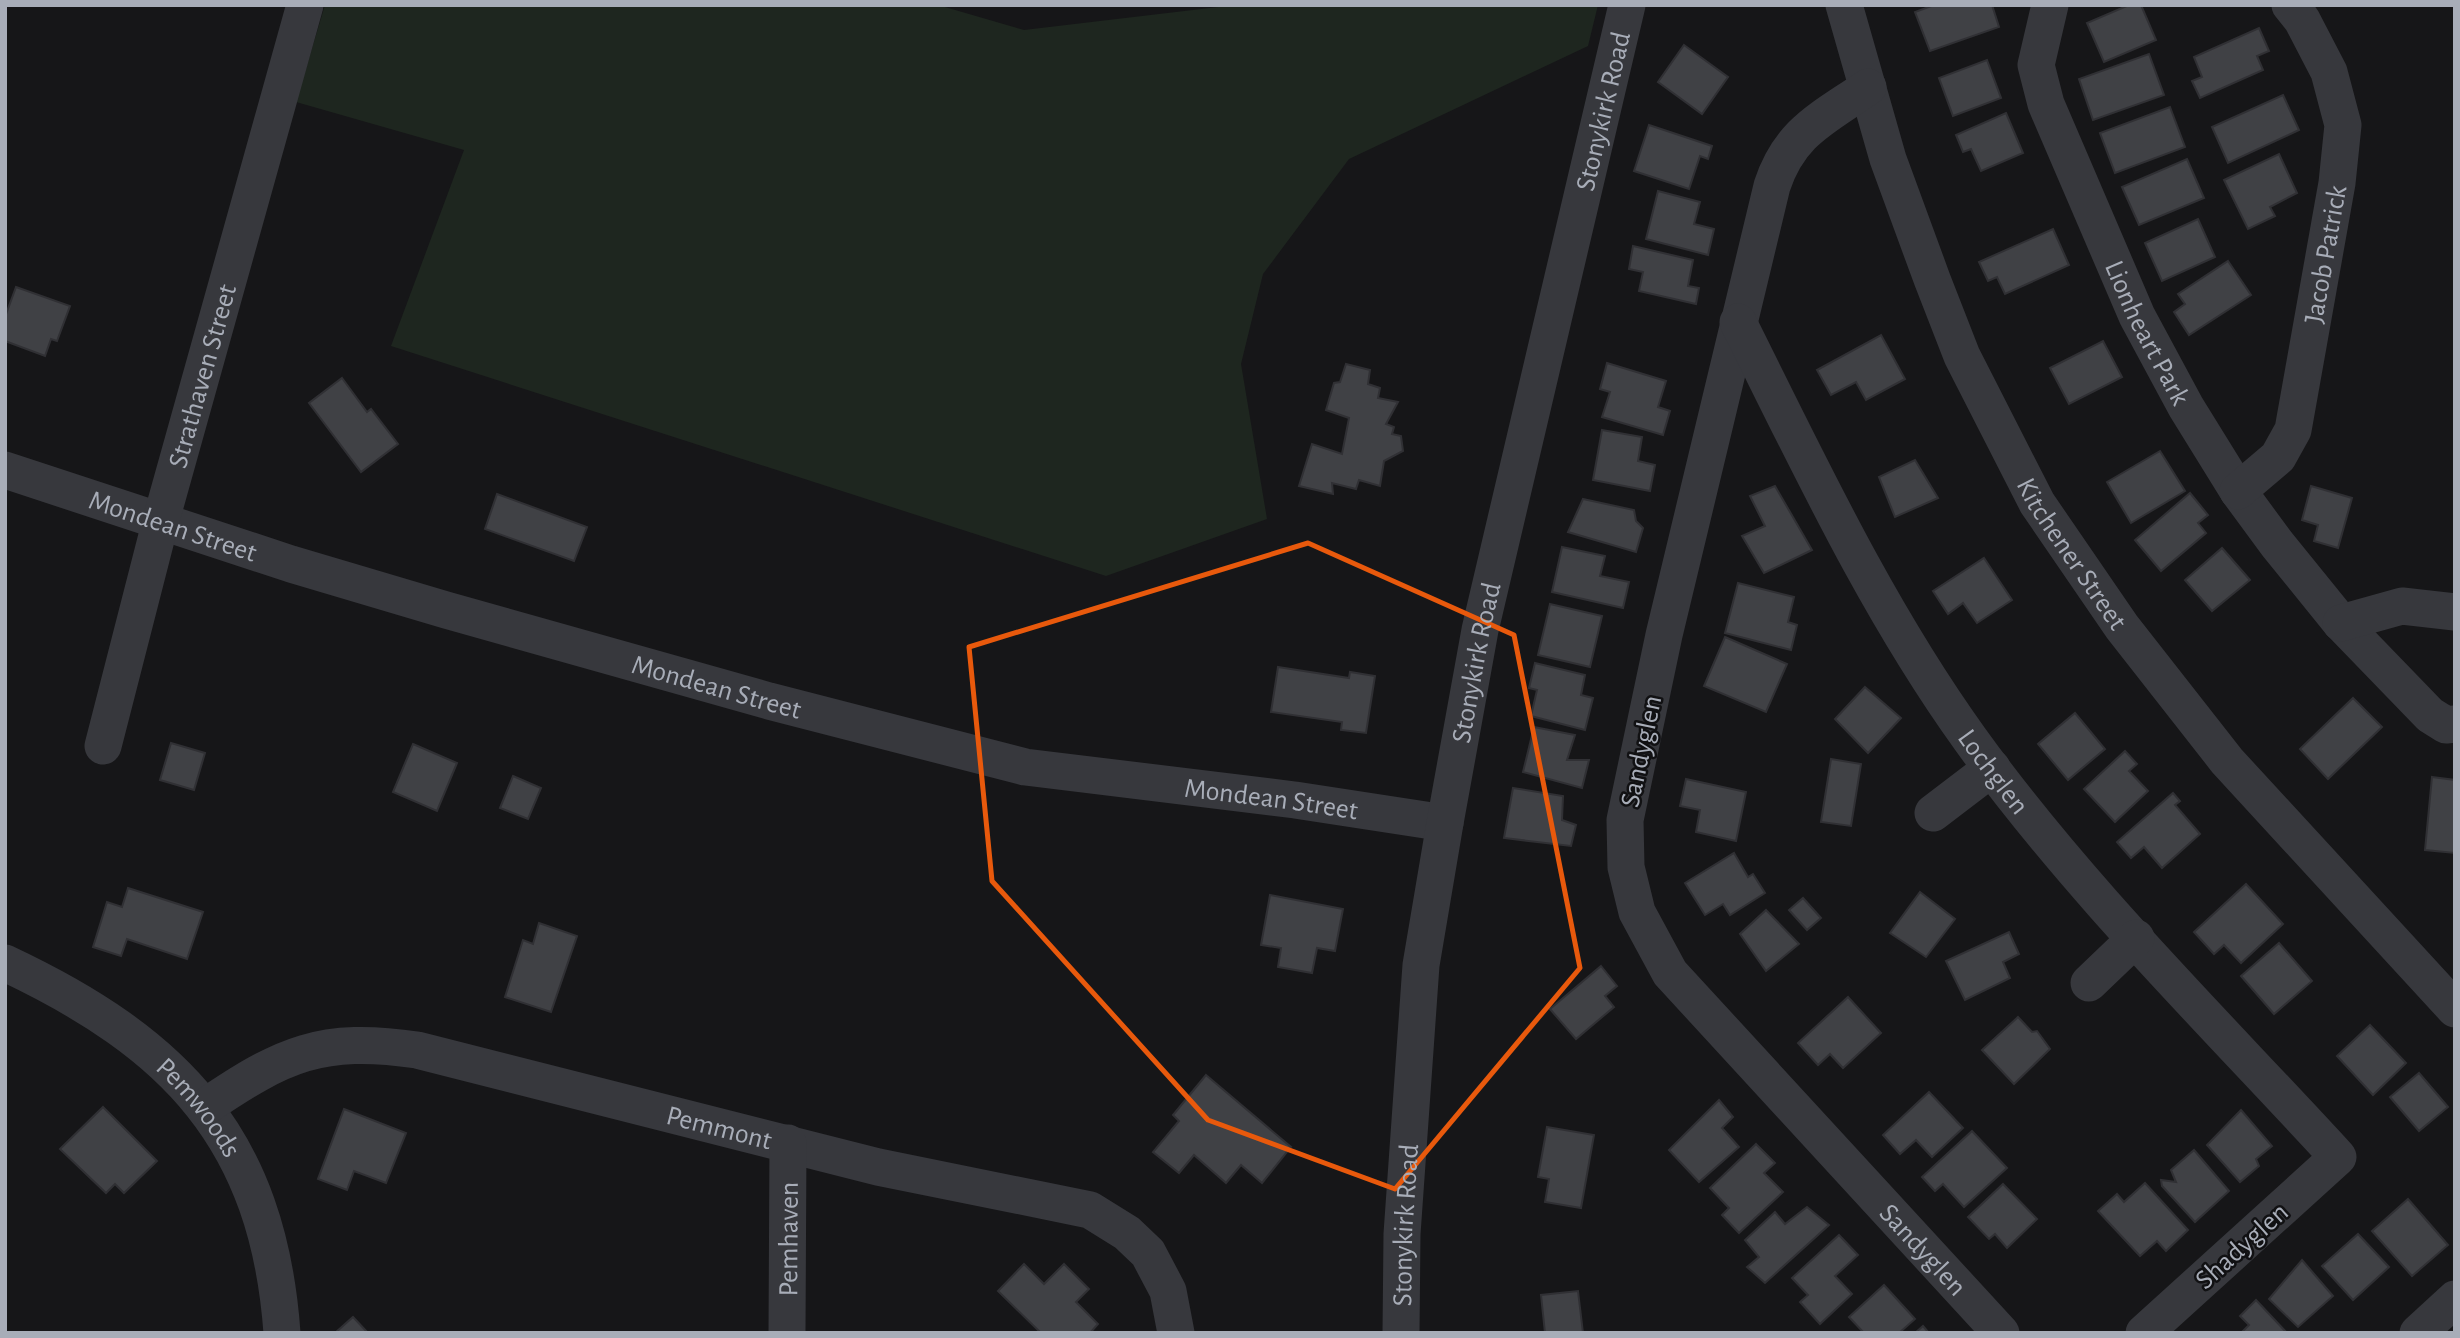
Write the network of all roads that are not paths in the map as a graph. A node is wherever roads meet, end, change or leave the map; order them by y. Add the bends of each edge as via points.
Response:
1 (305, 5) edge
2 (1627, 5) edge
3 (1844, 5) edge
4 (2050, 5) edge
5 (2290, 5) edge
6 (1868, 87) junction
7 (1738, 322) junction
8 (5, 470) edge
9 (2238, 491) junction
10 (162, 520) junction
11 (2455, 612) edge
12 (2341, 623) junction
13 (2455, 724) edge
14 (103, 746) dead end
15 (1992, 768) junction
16 (1933, 813) dead end
17 (1445, 823) junction
18 (2136, 938) junction
19 (5, 963) edge
20 (2090, 983) dead end
21 (2455, 1009) edge
22 (205, 1107) junction
23 (788, 1143) junction
24 (2338, 1157) joint
25 (2455, 1299) edge
26 (282, 1333) edge
27 (787, 1333) edge
28 (1176, 1333) edge
29 (1401, 1333) edge
30 (2001, 1333) edge
31 (2144, 1333) edge
32 (2418, 1333) edge

1 - 10 street, Strathaven Street
2 - 17 street, Stonykirk Road via 1480,630
3 - 6 street, Kitchener Street
4 - 9 street, Lionheart Park via 2036,65 2046,104 2137,316
5 - 9 street, Jacob Patrick via 2329,72 2343,125 2337,183 2293,430 2278,457
6 - 7 street, Sandyglen via 1801,134 1779,163
6 - 21 street, Kitchener Street via 1888,159 1962,356 2037,503 2122,627 2219,751
7 - 15 street, Lochglen via 1903,639
7 - 30 street, Sandyglen via 1625,820 1626,867 1637,912 1657,954 1685,991
8 - 10 street, Mondean Street
9 - 12 street, Lionheart Park
10 - 14 street, Strathaven Street
10 - 17 street, Mondean Street via 433,606 1025,767
11 - 12 street via 2402,606
12 - 13 street, Lionheart Park via 2430,715 2446,725
15 - 16 street
15 - 18 street, Lochglen
17 - 29 street, Stonykirk Road via 1421,965 1402,1234
18 - 20 street
18 - 24 street, Lochglen
19 - 22 street, Pemwoods via 138,1039
22 - 23 street, Pemmont via 261,1069 297,1054 372,1044 417,1050
22 - 26 street, Pemwoods via 243,1170 259,1209 273,1261
23 - 27 street, Pemhaven
23 - 28 street, Pemmont via 878,1167 1090,1210 1127,1233 1148,1253 1168,1291
24 - 31 street, Shadyglen
25 - 32 street

